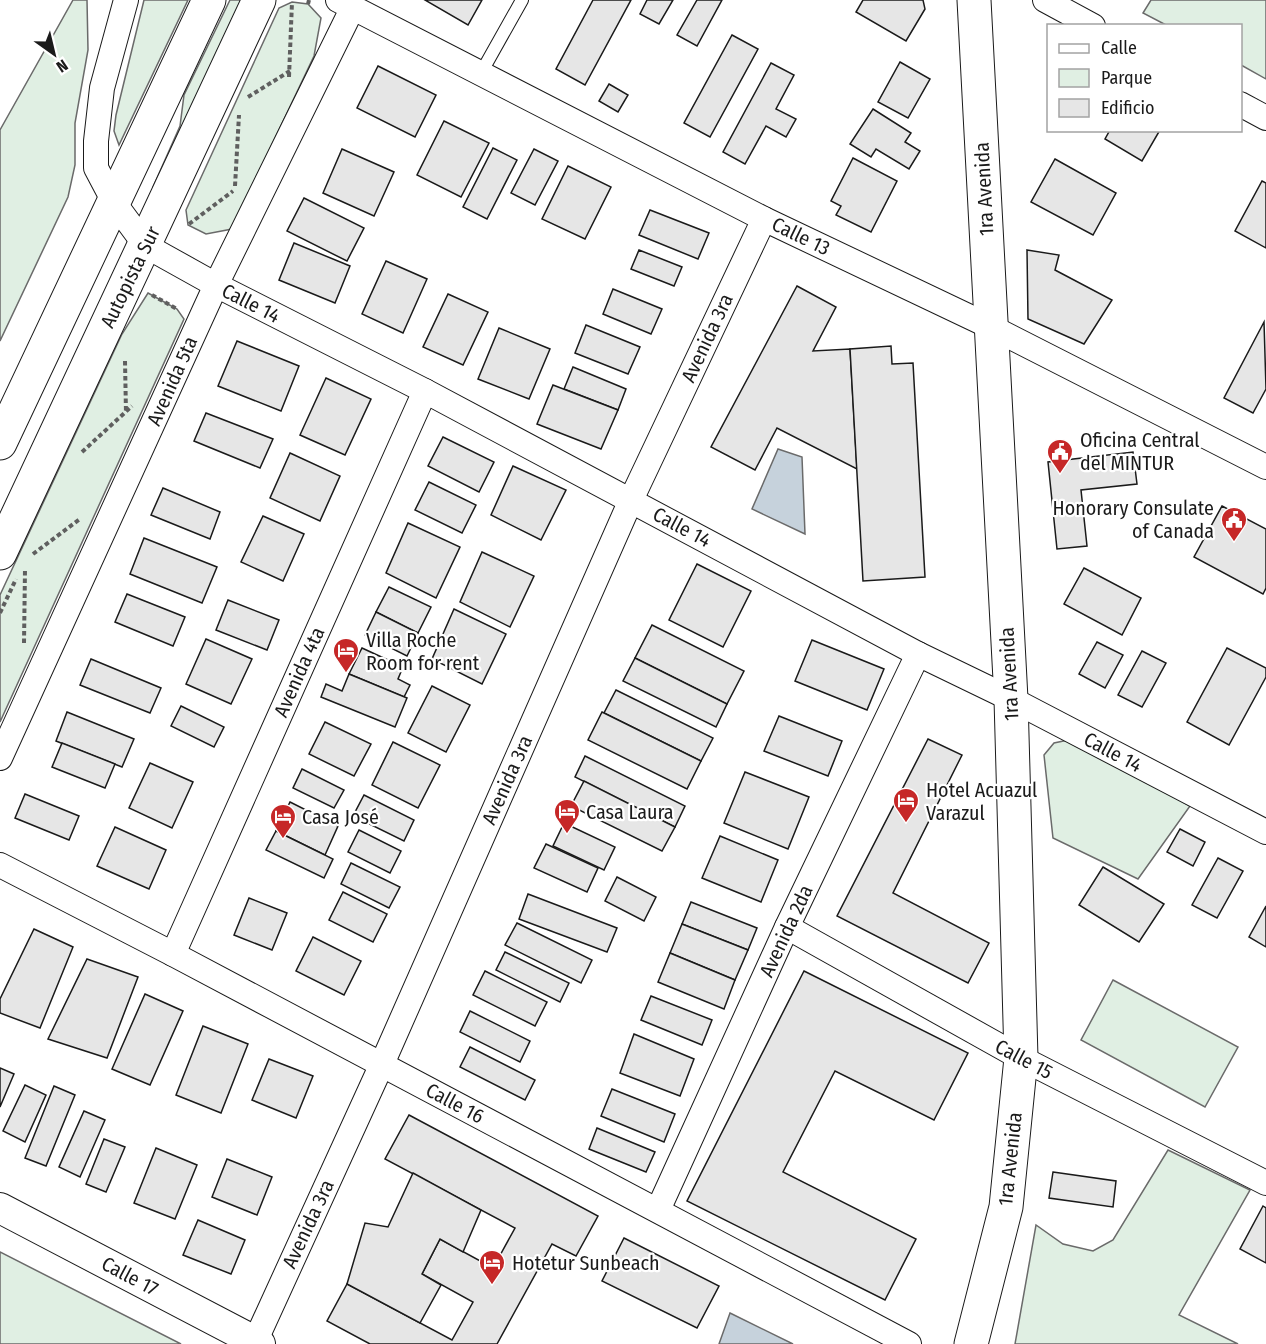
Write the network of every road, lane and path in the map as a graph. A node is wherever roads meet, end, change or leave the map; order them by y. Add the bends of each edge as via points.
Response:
1 (126, 0) edge
2 (209, 0) edge
3 (522, 0) edge
4 (974, 0) edge
5 (1045, 0) edge
6 (292, 2) junction
7 (309, 2) edge
8 (345, 4) edge
9 (273, 6) edge
10 (315, 11) dead end
11 (1089, 24) edge
12 (297, 66) dead end
13 (289, 71) junction
14 (481, 73) junction
15 (289, 82) dead end
16 (252, 87) dead end
17 (247, 98) junction
18 (1242, 105) edge
19 (239, 115) junction
20 (1266, 118) edge
21 (230, 135) dead end
22 (243, 183) dead end
23 (235, 189) junction
24 (234, 199) dead end
25 (115, 204) junction
26 (192, 214) dead end
27 (764, 219) junction
28 (188, 225) junction
29 (197, 229) dead end
30 (146, 246) junction
31 (216, 285) junction
32 (991, 327) junction
33 (124, 355) dead end
34 (425, 391) junction
35 (140, 398) dead end
36 (126, 412) junction
37 (126, 423) dead end
38 (0, 443) edge
39 (77, 456) dead end
40 (1266, 467) edge
41 (631, 500) junction
42 (81, 518) dead end
43 (0, 553) edge
44 (24, 648) dead end
45 (918, 654) junction
46 (1011, 699) junction
47 (0, 758) edge
48 (1266, 832) edge
49 (0, 865) edge
50 (787, 927) junction
51 (173, 954) junction
52 (1021, 1058) junction
53 (382, 1064) junction
54 (1266, 1183) edge
55 (0, 1208) edge
56 (658, 1210) junction
57 (256, 1343) edge
58 (909, 1344) edge
59 (971, 1344) edge

1 - 25 street, Calle 14 via 102,88 96,141 96,168
2 - 25 main road
3 - 14 lane
4 - 32 main road, 1ra Avenida
5 - 11 street
6 - 7 path
6 - 9 path
6 - 13 path
7 - 10 path
8 - 14 street, Calle 13
8 - 31 street, Avenida 5ta
9 - 30 main road, Autopista Sur
12 - 13 path
13 - 15 path
13 - 17 path
14 - 27 street, Calle 13
16 - 17 path
17 - 19 path
18 - 20 street
19 - 21 path
19 - 23 path
22 - 23 path
23 - 24 path
23 - 28 path
25 - 30 street, Calle 14
25 - 38 main road
26 - 28 path
27 - 32 street, Calle 13
27 - 41 street, Avenida 3ra
28 - 29 path
30 - 31 street, Calle 14
30 - 43 main road, Autopista Sur
31 - 34 street, Calle 14
31 - 47 street, Avenida 5ta
32 - 40 street, Calle 13
32 - 46 main road, 1ra Avenida
33 - 36 path
34 - 41 street, Calle 14
34 - 51 street, Avenida 4ta
35 - 36 path
36 - 37 path
36 - 39 path
41 - 45 street, Calle 14
41 - 53 street, Avenida 3ra
42 - 44 path via 25,560
45 - 46 street, Calle 14
45 - 50 street, Avenida 2da
46 - 48 street, Calle 14
46 - 52 main road, 1ra Avenida
49 - 51 street, Calle 16
50 - 52 street, Calle 15
50 - 56 street, Avenida 2da
51 - 53 street, Calle 16
52 - 54 street, Calle 15
52 - 59 main road, 1ra Avenida via 1006,1208
53 - 56 street, Calle 16
53 - 57 street, Avenida 3ra
55 - 57 street, Calle 17
56 - 58 street, Calle 16

